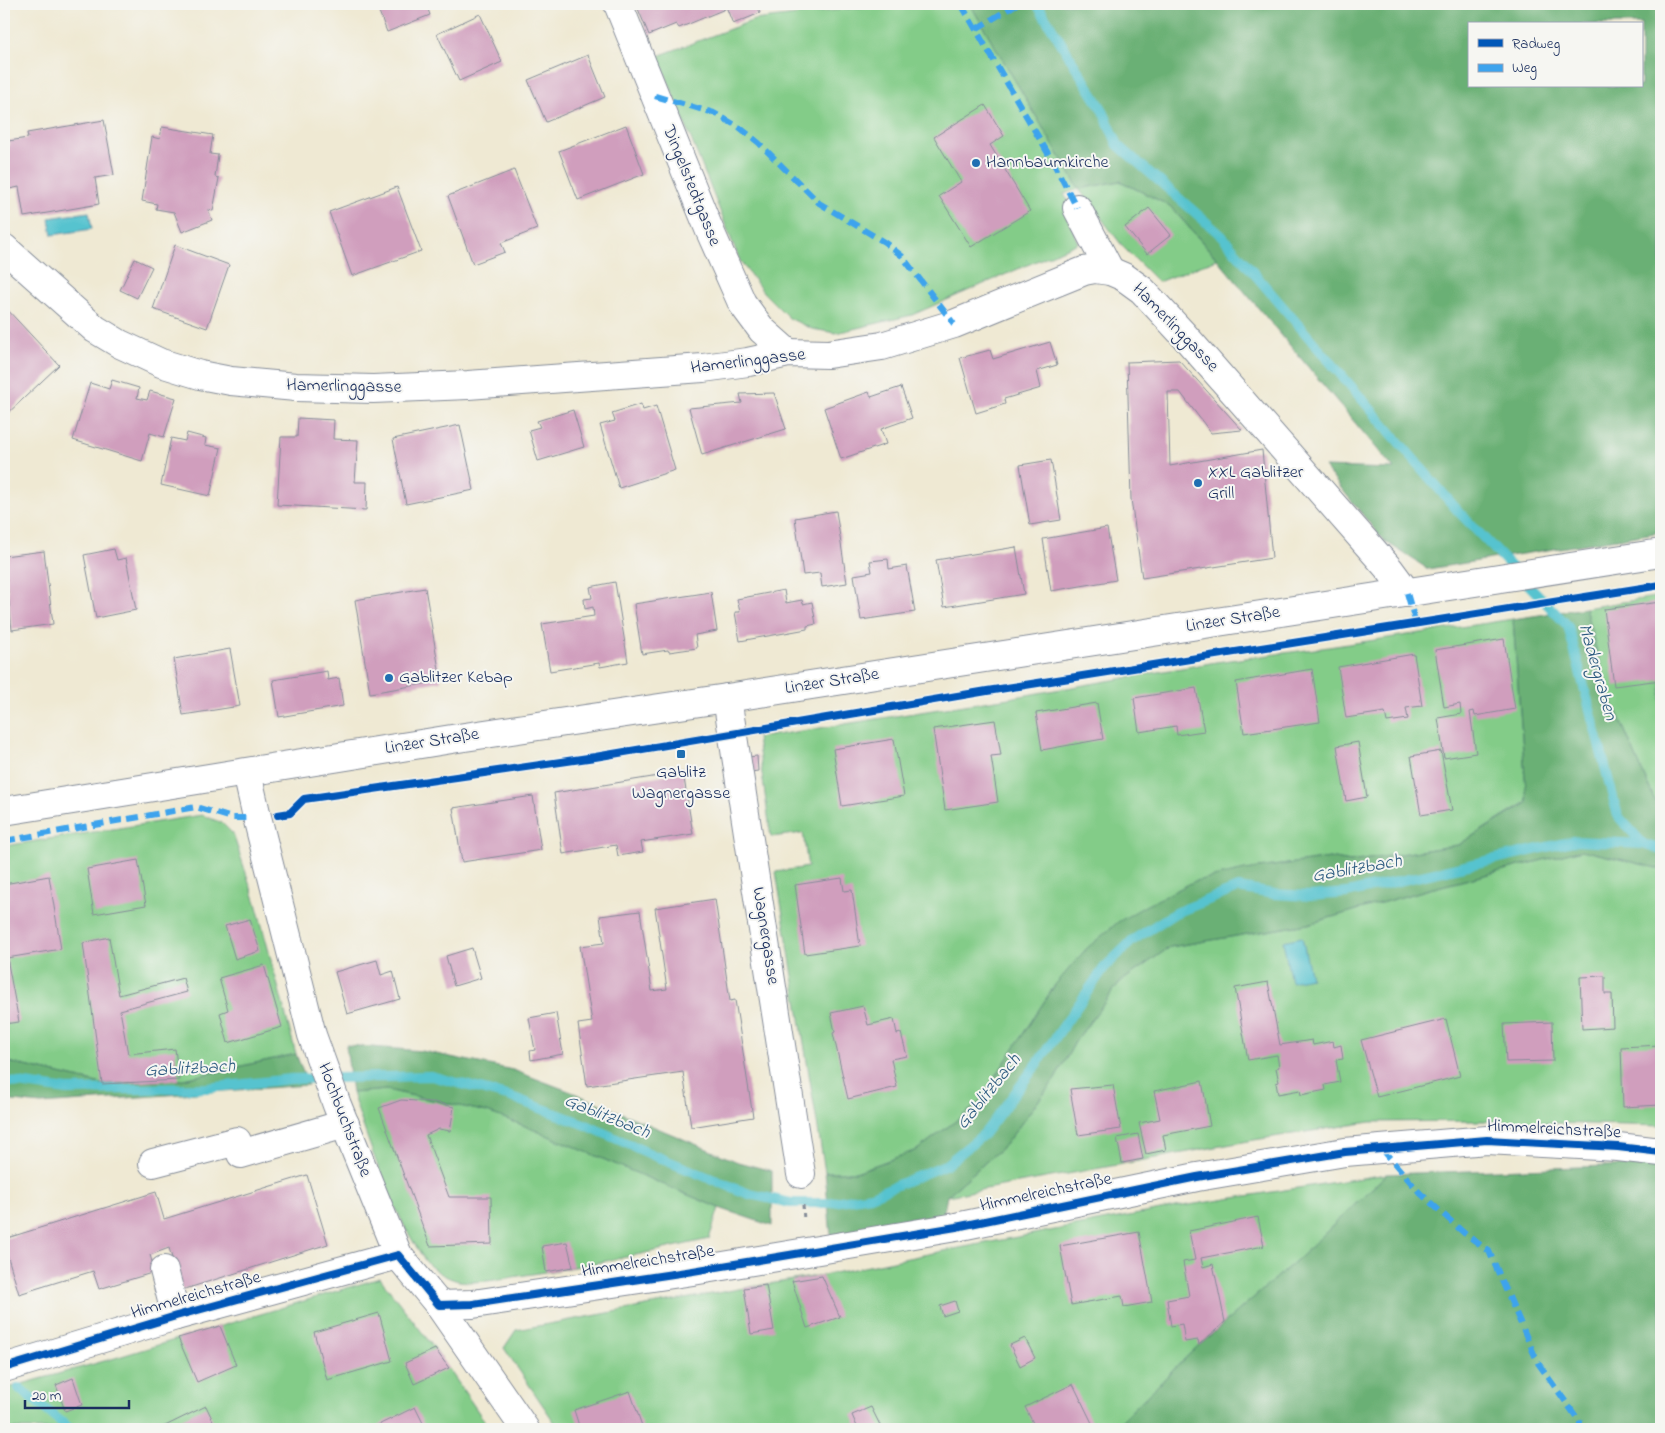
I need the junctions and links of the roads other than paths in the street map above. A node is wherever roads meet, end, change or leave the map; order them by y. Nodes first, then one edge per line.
1 (618, 4) edge
2 (1077, 208) dead end
3 (4, 248) edge
4 (1110, 271) junction
5 (788, 353) junction
6 (1661, 553) edge
7 (1407, 593) junction
8 (727, 698) junction
9 (247, 773) junction
10 (4, 812) edge
11 (341, 1115) junction
12 (1661, 1152) edge
13 (154, 1163) dead end
14 (801, 1174) dead end
15 (398, 1256) junction
16 (164, 1270) dead end
17 (439, 1305) junction
18 (176, 1316) junction
19 (4, 1368) edge
20 (525, 1429) edge

1 - 5 street, Dingelstedtgasse
2 - 4 street
3 - 5 street, Hamerlinggasse
4 - 5 street, Hamerlinggasse
4 - 7 street, Hamerlinggasse
6 - 7 street, Linzer Straße
7 - 8 street, Linzer Straße
8 - 9 street, Linzer Straße
8 - 14 street, Wagnergasse
9 - 10 street, Linzer Straße
9 - 11 street, Hochbuchstraße
11 - 13 street
11 - 15 street, Hochbuchstraße
12 - 17 street, Himmelreichstraße
15 - 17 street, Hochbuchstraße
15 - 18 street, Himmelreichstraße
16 - 18 street
17 - 20 street, Hochbuchstraße
18 - 19 street, Himmelreichstraße

